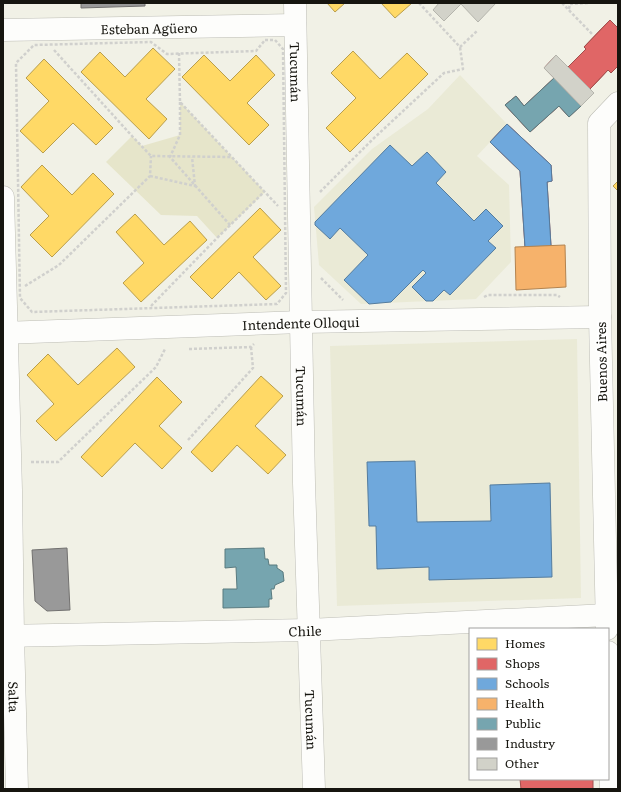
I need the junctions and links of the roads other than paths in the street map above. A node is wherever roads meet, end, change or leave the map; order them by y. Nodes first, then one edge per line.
1 (295, 3) edge
2 (295, 25) junction
3 (3, 30) edge
4 (618, 103) edge
5 (3, 197) edge
6 (600, 317) junction
7 (301, 322) junction
8 (5, 333) edge
9 (607, 622) edge
10 (309, 630) junction
11 (8, 636) edge
12 (609, 698) edge
13 (17, 789) edge
14 (314, 789) edge
15 (611, 789) edge

1 - 2 street, Tucumán
2 - 3 street, Esteban Agüero
2 - 7 street, Tucumán
4 - 6 street, Buenos Aires
5 - 8 street, Salta
6 - 7 street, Intendente Olloqui
6 - 9 street, Buenos Aires
7 - 8 street, Intendente Olloqui
7 - 10 street, Tucumán
8 - 11 street, Salta
9 - 10 street, Chile
10 - 11 street, Chile
10 - 14 street, Tucumán
11 - 13 street, Salta
12 - 15 street

